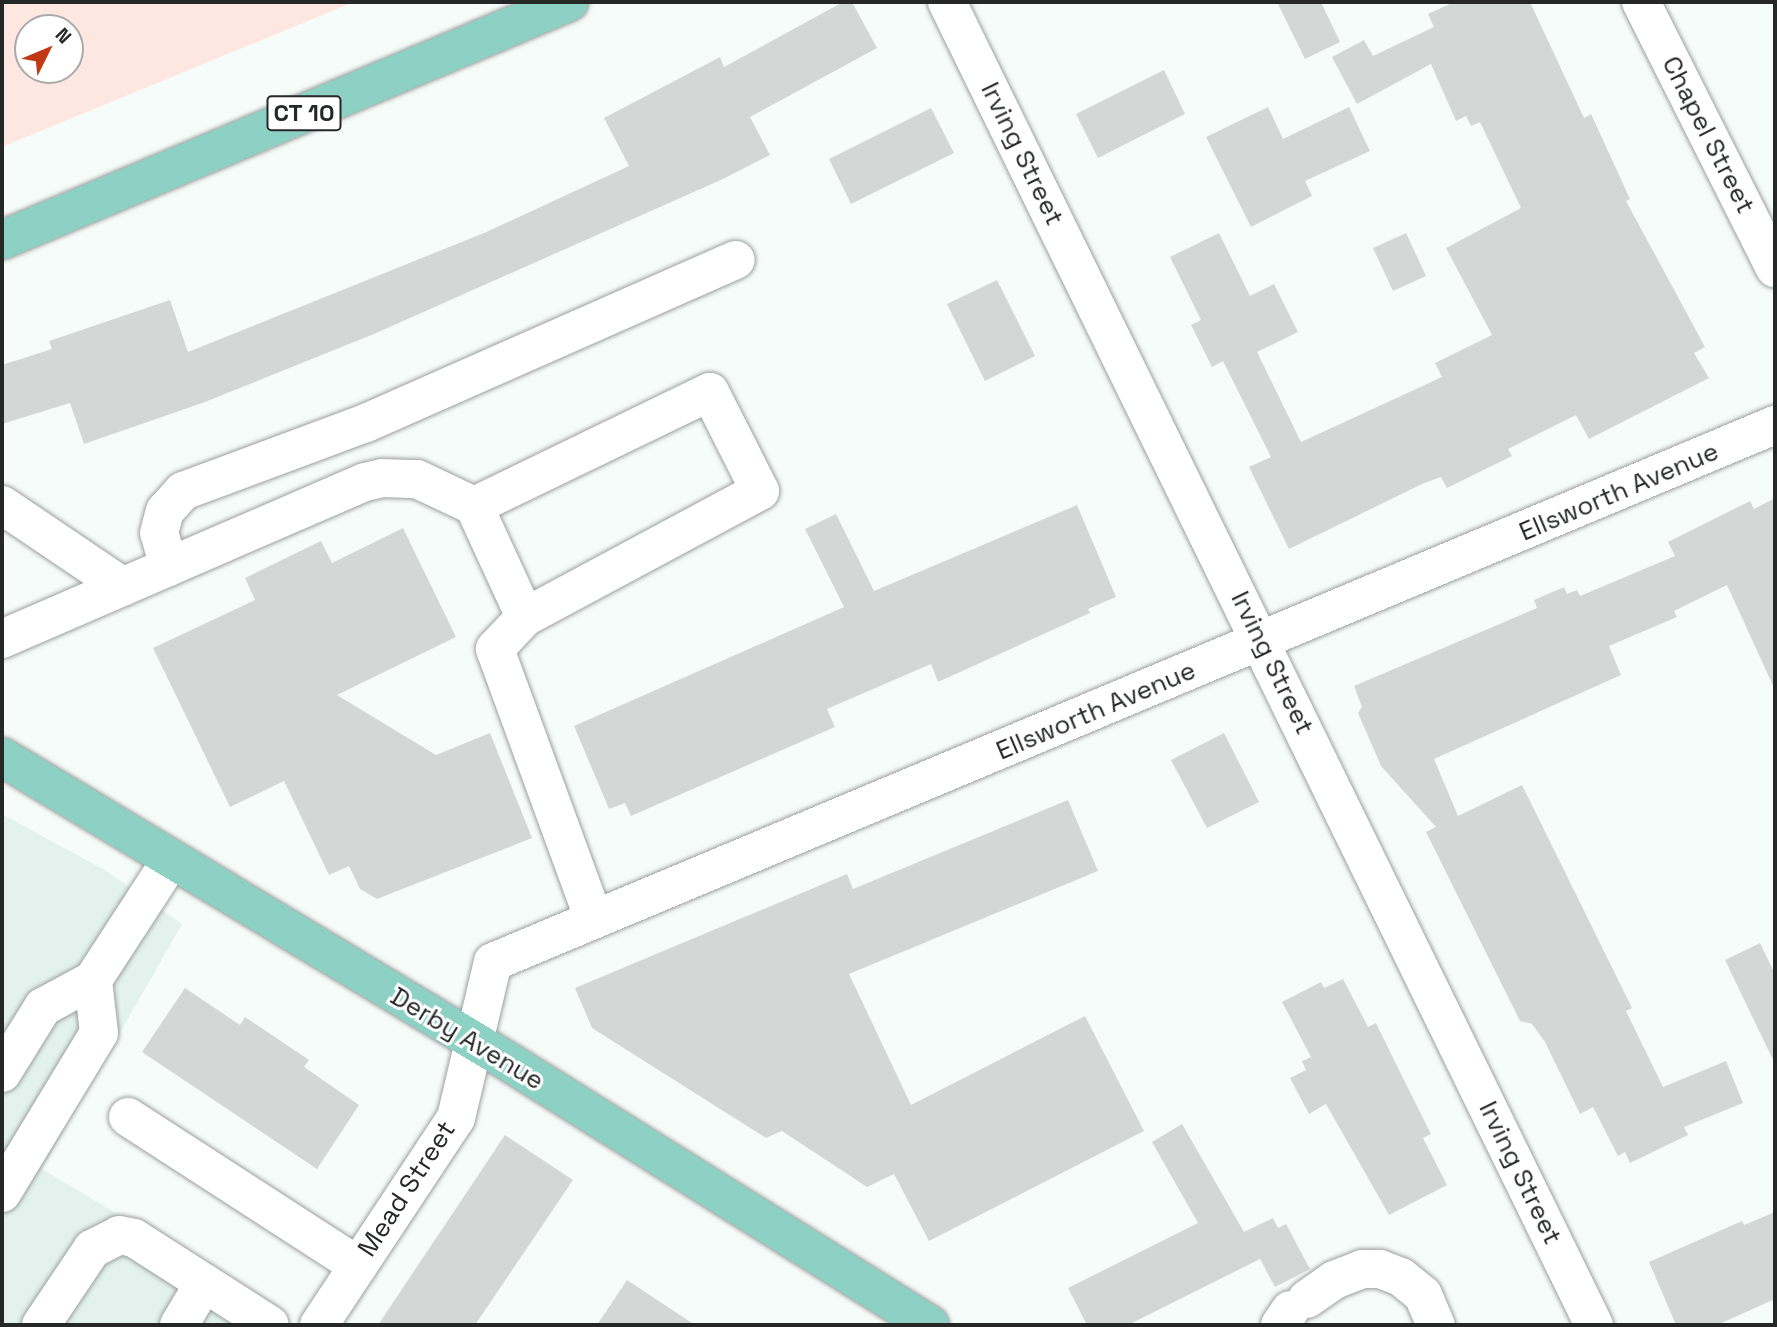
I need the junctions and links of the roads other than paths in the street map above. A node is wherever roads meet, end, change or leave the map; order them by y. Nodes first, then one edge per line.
1 (569, 2) edge
2 (947, 2) edge
3 (1641, 2) edge
4 (2, 240) edge
5 (736, 261) dead end
6 (1775, 268) edge
7 (366, 423) junction
8 (1775, 425) edge
9 (382, 478) junction
10 (2, 505) edge
11 (474, 506) junction
12 (169, 567) junction
13 (123, 587) junction
14 (525, 617) junction
15 (2, 639) edge
16 (1262, 642) junction
17 (2, 757) edge
18 (171, 860) junction
19 (594, 919) junction
20 (93, 980) junction
21 (475, 1044) junction
22 (2, 1073) edge
23 (128, 1117) dead end
24 (2, 1193) edge
25 (358, 1266) junction
26 (204, 1283) junction
27 (1292, 1311) edge
28 (41, 1325) edge
29 (179, 1325) edge
30 (270, 1325) edge
31 (319, 1325) edge
32 (930, 1325) edge
33 (1436, 1325) edge
34 (1594, 1325) edge

1 - 4 main road, CT 10
2 - 16 street, Irving Street
3 - 6 street, Chapel Street
5 - 7 street
7 - 9 street
7 - 12 street
8 - 16 street, Ellsworth Avenue
9 - 11 street
9 - 12 street
10 - 13 street
11 - 14 street
11 - 14 street
12 - 13 street
13 - 15 street
14 - 19 street
16 - 19 street, Ellsworth Avenue
16 - 34 street, Irving Street
17 - 18 main road, Derby Avenue
18 - 20 street
18 - 21 main road, Derby Avenue
19 - 21 street, Ellsworth Avenue
20 - 22 street
20 - 24 street
21 - 25 street, Mead Street
21 - 32 main road, Derby Avenue
23 - 25 street
25 - 31 street, Mead Street
26 - 28 street
26 - 29 street
26 - 30 street
27 - 33 street

